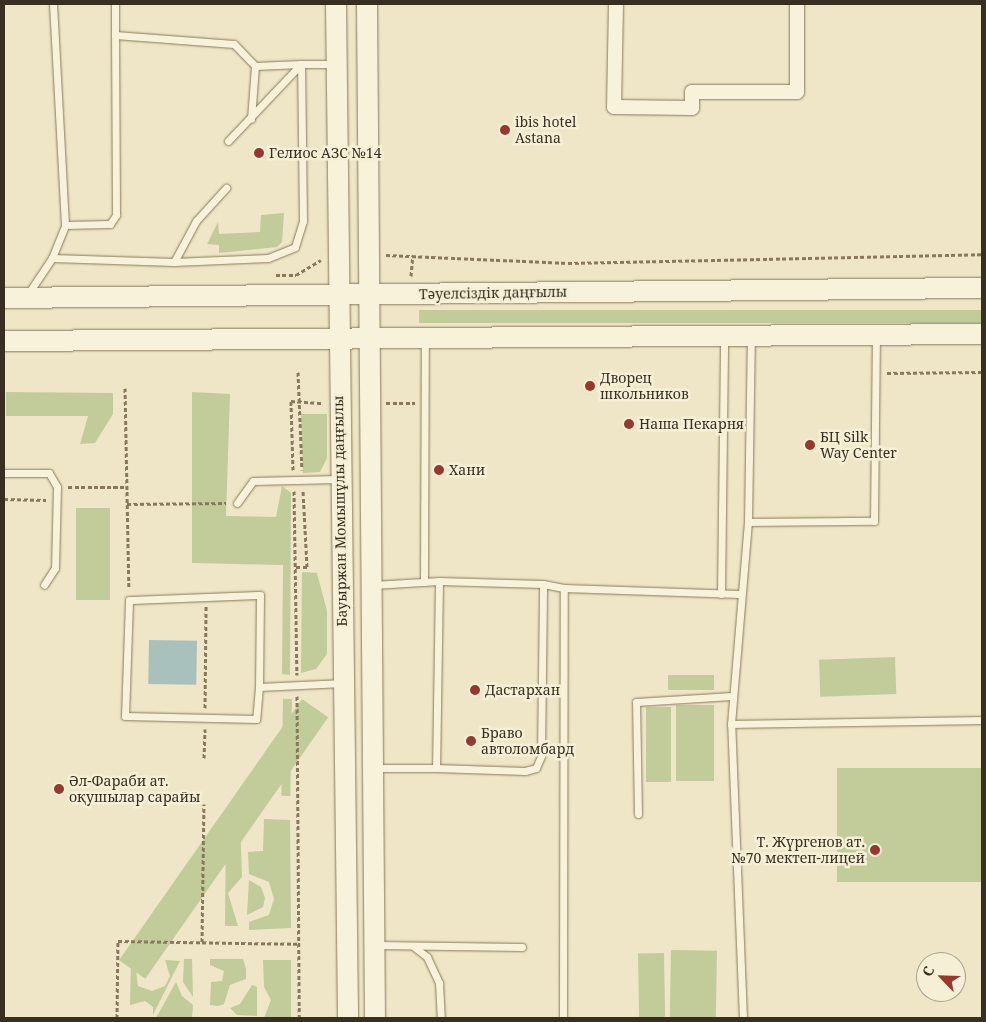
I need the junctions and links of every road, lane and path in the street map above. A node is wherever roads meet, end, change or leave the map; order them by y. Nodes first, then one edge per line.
1 (53, 4) edge
2 (116, 4) edge
3 (336, 4) edge
4 (367, 4) edge
5 (616, 4) edge
6 (797, 4) edge
7 (115, 35) junction
8 (301, 64) junction
9 (336, 64) junction
10 (255, 66) junction
11 (251, 119) junction
12 (228, 140) dead end
13 (226, 188) dead end
14 (65, 225) junction
15 (982, 254) edge
16 (413, 255) junction
17 (381, 256) dead end
18 (52, 258) junction
19 (174, 262) junction
20 (410, 284) dead end
21 (982, 288) edge
22 (338, 295) junction
23 (368, 295) junction
24 (4, 298) edge
25 (26, 298) junction
26 (982, 334) edge
27 (876, 335) junction
28 (751, 336) junction
29 (724, 337) junction
30 (425, 338) junction
31 (338, 339) junction
32 (367, 339) junction
33 (4, 341) edge
34 (982, 372) edge
35 (876, 373) junction
36 (125, 388) dead end
37 (415, 394) dead end
38 (323, 403) dead end
39 (383, 403) dead end
40 (4, 473) edge
41 (338, 479) junction
42 (293, 481) junction
43 (57, 487) junction
44 (127, 487) junction
45 (4, 499) edge
46 (56, 500) junction
47 (237, 503) joint
48 (127, 504) junction
49 (748, 522) junction
50 (439, 581) junction
51 (424, 582) junction
52 (543, 584) junction
53 (44, 585) dead end
54 (370, 586) junction
55 (564, 588) junction
56 (721, 594) junction
57 (739, 594) junction
58 (207, 597) junction
59 (129, 600) junction
60 (343, 683) junction
61 (297, 686) junction
62 (259, 687) junction
63 (732, 696) junction
64 (205, 718) junction
65 (982, 720) edge
66 (731, 724) junction
67 (204, 758) dead end
68 (372, 768) junction
69 (436, 768) junction
70 (204, 804) dead end
71 (638, 814) dead end
72 (202, 942) junction
73 (299, 944) junction
74 (374, 945) junction
75 (413, 946) junction
76 (522, 947) dead end
77 (117, 1018) edge
78 (299, 1018) edge
79 (348, 1018) edge
80 (375, 1018) edge
81 (441, 1018) edge
82 (563, 1018) edge
83 (743, 1018) edge

1 - 14 lane
2 - 7 lane
3 - 9 main road, Бауыржан Момышұлы даңғылы
4 - 23 main road, Бауыржан Момышұлы даңғылы
5 - 6 street
7 - 10 lane
7 - 14 lane
8 - 9 lane
8 - 10 lane
8 - 11 lane
8 - 19 lane
9 - 22 main road, Бауыржан Момышұлы даңғылы
10 - 11 lane
11 - 12 lane
13 - 19 lane
14 - 18 lane
15 - 16 path
16 - 17 path
16 - 20 path
18 - 19 lane
18 - 25 lane
21 - 23 main road, Тәуелсіздік даңғылы
22 - 23 main road, Тәуелсіздік даңғылы
22 - 25 main road, Тәуелсіздік даңғылы
22 - 31 main road, Бауыржан Момышұлы даңғылы
23 - 32 main road, Бауыржан Момышұлы даңғылы
24 - 25 main road, Тәуелсіздік даңғылы
26 - 27 main road
27 - 28 main road
27 - 35 lane
28 - 29 main road
28 - 49 lane
29 - 30 main road
29 - 56 lane
30 - 32 main road
30 - 51 lane
31 - 32 main road
31 - 33 main road
31 - 41 main road, Бауыржан Момышұлы даңғылы
32 - 54 main road, Бауыржан Момышұлы даңғылы
34 - 35 path
35 - 49 lane
36 - 44 path
37 - 39 path
38 - 42 path
40 - 43 lane
41 - 42 lane
41 - 60 main road, Бауыржан Момышұлы даңғылы
42 - 47 lane
42 - 61 path
43 - 44 path
43 - 46 lane
44 - 48 path
45 - 46 path
46 - 53 lane
47 - 48 path
48 - 59 path
49 - 57 lane
50 - 51 lane
50 - 52 lane
50 - 69 lane
51 - 54 lane
52 - 55 lane
52 - 69 lane
54 - 68 main road, Бауыржан Момышұлы даңғылы
55 - 56 lane
55 - 82 lane
56 - 57 lane
57 - 63 lane
58 - 59 lane
58 - 62 lane
58 - 64 path
59 - 64 lane
60 - 61 lane
60 - 79 main road, Бауыржан Момышұлы даңғылы
61 - 62 lane
61 - 73 path
62 - 64 lane
63 - 66 lane
63 - 71 lane
64 - 67 path
65 - 66 lane
66 - 83 lane
68 - 69 lane
68 - 74 main road, Бауыржан Момышұлы даңғылы
70 - 72 path
72 - 73 path
72 - 77 path
73 - 78 path
74 - 75 lane
74 - 80 main road, Бауыржан Момышұлы даңғылы
75 - 76 lane
75 - 81 lane

